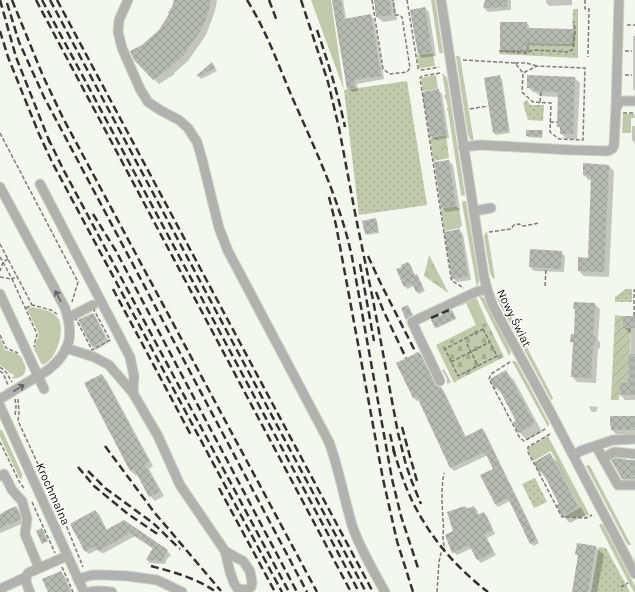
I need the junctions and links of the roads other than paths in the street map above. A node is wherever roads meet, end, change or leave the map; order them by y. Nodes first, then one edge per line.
1 (128, 0) edge
2 (441, 0) edge
3 (619, 0) edge
4 (635, 101) edge
5 (619, 112) junction
6 (464, 147) junction
7 (40, 184) dead end
8 (0, 187) edge
9 (491, 208) dead end
10 (474, 211) junction
11 (487, 289) junction
12 (0, 294) edge
13 (93, 305) dead end
14 (70, 318) junction
15 (66, 348) junction
16 (38, 376) junction
17 (440, 381) dead end
18 (44, 389) dead end
19 (133, 393) junction
20 (0, 399) edge
21 (0, 406) edge
22 (635, 439) edge
23 (596, 446) junction
24 (635, 454) edge
25 (573, 455) junction
26 (603, 458) junction
27 (0, 476) edge
28 (635, 484) edge
29 (225, 551) dead end
30 (67, 556) junction
31 (39, 568) junction
32 (635, 574) edge
33 (26, 577) junction
34 (78, 578) junction
35 (0, 589) edge
36 (30, 592) edge
37 (84, 592) edge
38 (89, 592) edge
39 (112, 592) edge
40 (182, 592) edge
41 (385, 592) edge

1 - 41 street
2 - 6 street, Nowy Świat
3 - 5 street
4 - 5 street
5 - 6 street
6 - 10 street, Nowy Świat
7 - 19 street
14 -> 8 street
9 - 10 street
10 - 11 street, Nowy Świat
11 - 17 street
11 - 25 street, Nowy Świat
12 - 16 street
13 - 14 street
14 - 15 street
15 - 16 street
15 - 19 street
16 - 18 street
20 -> 16 street
19 - 29 street
21 - 30 street, Krochmalna
22 - 23 street
23 - 25 street
23 - 26 street
24 - 26 street
25 - 32 street, Nowy Świat
26 - 28 street
27 - 31 street
30 - 31 street
30 - 34 street, Krochmalna
31 - 33 street
33 - 35 street
33 - 36 street
34 - 37 street, Krochmalna
34 - 40 street
38 - 39 street

